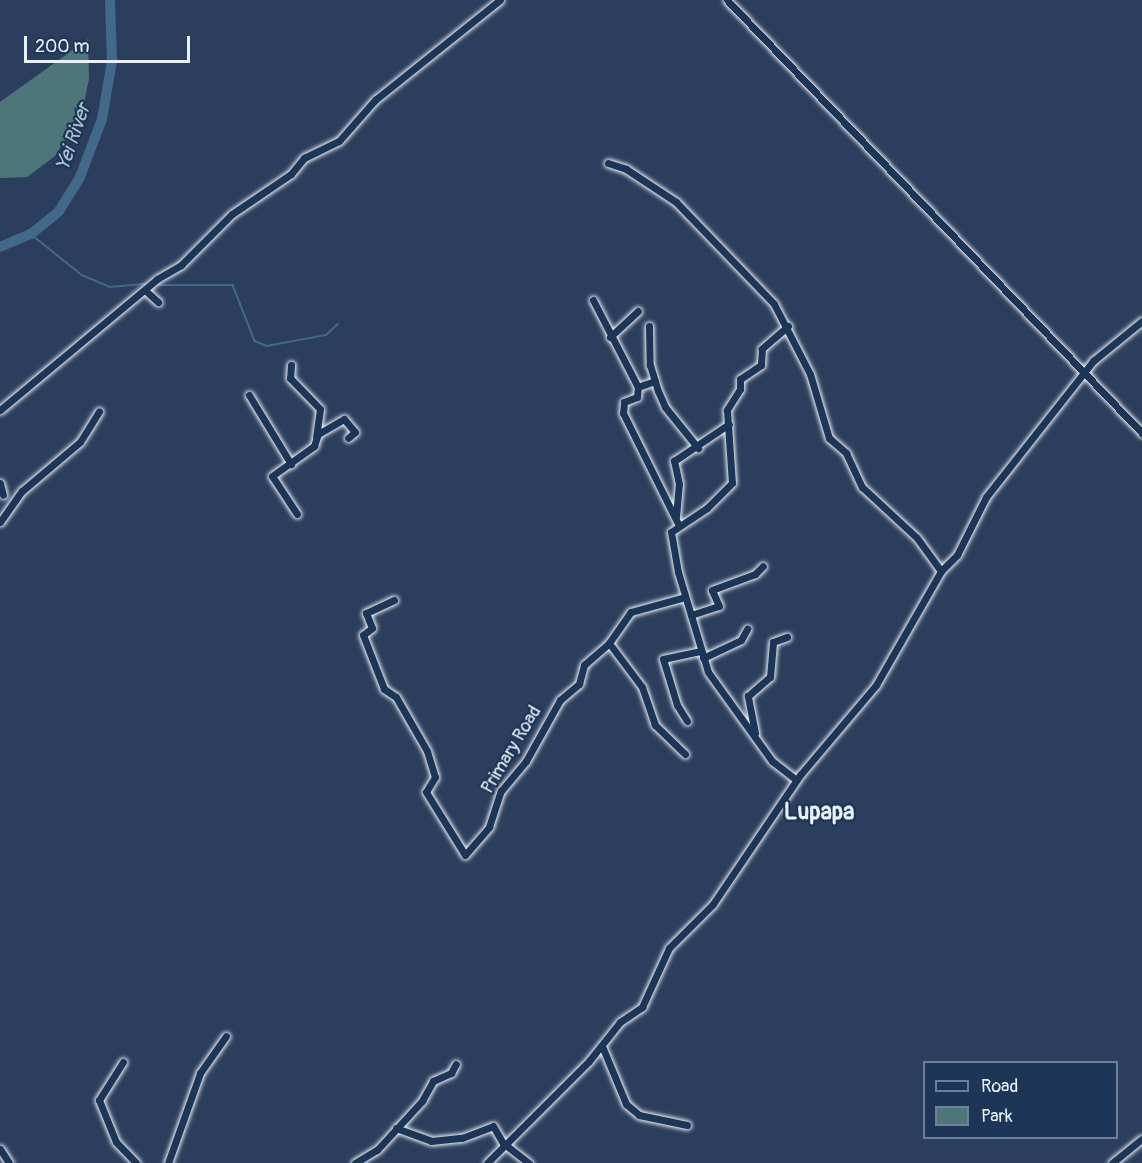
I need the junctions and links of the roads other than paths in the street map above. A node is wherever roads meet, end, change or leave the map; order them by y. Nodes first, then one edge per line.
1 (500, 0) edge
2 (728, 0) edge
3 (608, 163) dead end
4 (147, 292) junction
5 (593, 300) dead end
6 (158, 302) dead end
7 (638, 311) dead end
8 (1142, 321) edge
9 (648, 326) dead end
10 (788, 326) junction
11 (610, 337) junction
12 (291, 365) dead end
13 (1087, 374) junction
14 (655, 381) junction
15 (638, 387) junction
16 (249, 395) dead end
17 (0, 410) edge
18 (99, 411) dead end
19 (729, 424) junction
20 (1142, 433) edge
21 (316, 437) junction
22 (348, 438) dead end
23 (698, 448) junction
24 (291, 464) junction
25 (0, 483) edge
26 (3, 495) dead end
27 (297, 514) dead end
28 (677, 521) junction
29 (0, 522) edge
30 (763, 566) dead end
31 (941, 571) junction
32 (685, 597) junction
33 (394, 600) dead end
34 (691, 615) junction
35 (747, 629) dead end
36 (787, 637) dead end
37 (609, 643) junction
38 (702, 654) junction
39 (687, 722) dead end
40 (756, 739) junction
41 (685, 754) dead end
42 (796, 780) junction
43 (226, 1036) dead end
44 (602, 1046) junction
45 (123, 1062) dead end
46 (456, 1065) dead end
47 (687, 1125) dead end
48 (396, 1128) junction
49 (1142, 1139) edge
50 (503, 1143) junction
51 (0, 1149) edge
52 (9, 1163) edge
53 (136, 1163) edge
54 (168, 1163) edge
55 (356, 1163) edge
56 (487, 1163) edge
57 (529, 1163) edge
58 (1112, 1163) edge

1 - 4 street
2 - 13 street
3 - 10 street
4 - 6 street
4 - 17 street
5 - 11 street
7 - 11 street
8 - 13 street
9 - 14 street
10 - 19 street
10 - 31 street
11 - 15 street
12 - 21 street
13 - 20 street
13 - 31 street
14 - 15 street
14 - 23 street
15 - 28 street
16 - 24 street
18 - 29 street
19 - 23 street
19 - 28 street
21 - 22 street
21 - 24 street
23 - 28 street
24 - 27 street
25 - 26 street
28 - 32 street
30 - 34 street
31 - 42 street
32 - 34 street
32 - 37 street
33 - 37 street, Primary Road
34 - 38 street
35 - 38 street
36 - 40 street
37 - 41 street
38 - 39 street
38 - 40 street
40 - 42 street
42 - 44 street
43 - 54 street
44 - 47 street
44 - 50 street
45 - 53 street
46 - 48 street
48 - 50 street
48 - 55 street
49 - 58 street
50 - 56 street
50 - 57 street
51 - 52 street

